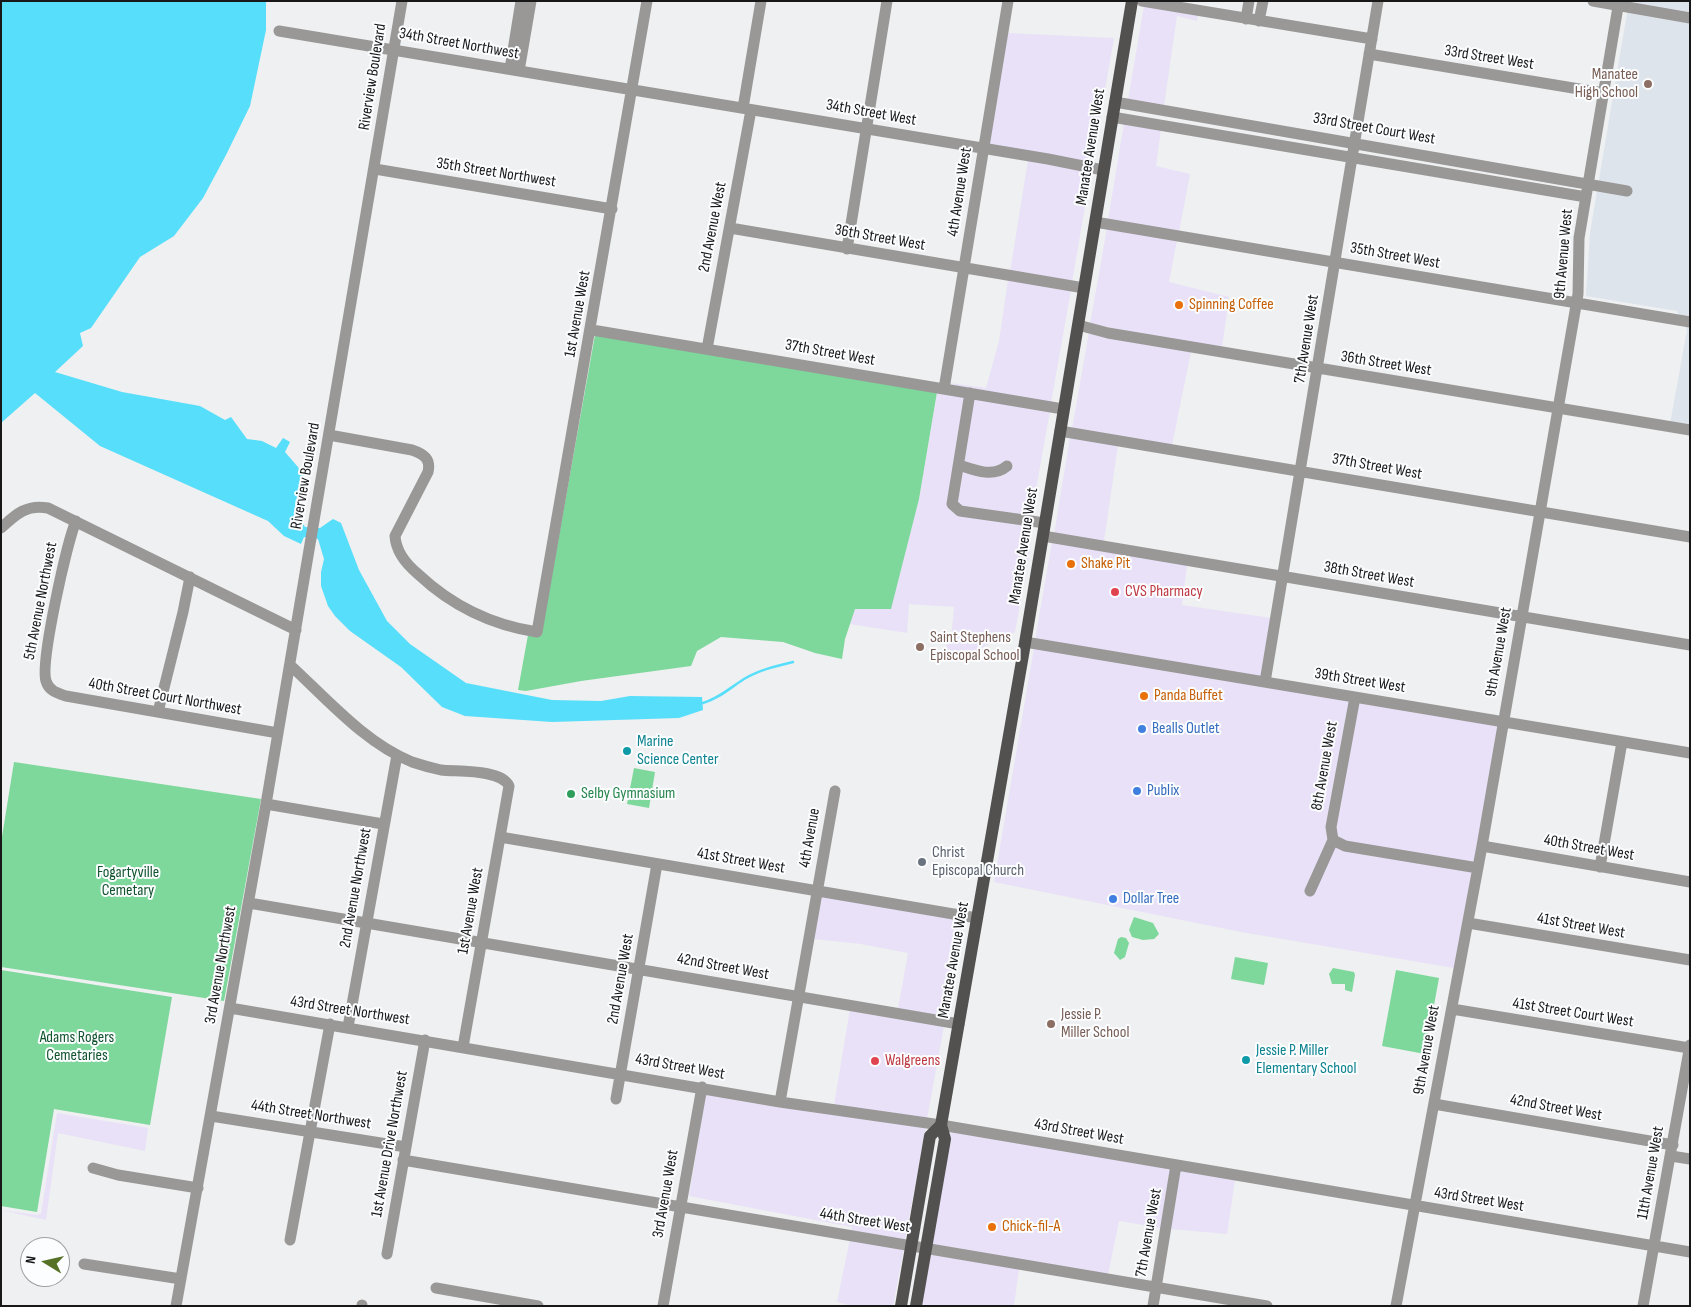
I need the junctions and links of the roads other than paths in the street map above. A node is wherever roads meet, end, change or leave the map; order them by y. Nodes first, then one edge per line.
1 (402, 1) edge
2 (521, 1) edge
3 (531, 1) edge
4 (647, 1) edge
5 (761, 1) edge
6 (888, 1) edge
7 (1008, 1) edge
8 (1132, 1) edge
9 (1142, 1) edge
10 (1249, 1) edge
11 (1263, 1) edge
12 (1378, 1) edge
13 (1593, 1) edge
14 (1619, 3) edge
15 (1690, 18) edge
16 (1246, 19) junction
17 (1259, 21) junction
18 (279, 31) dead end
19 (1372, 39) junction
20 (395, 50) junction
21 (1369, 54) junction
22 (515, 70) junction
23 (633, 90) junction
24 (1603, 93) junction
25 (1115, 102) junction
26 (747, 109) junction
27 (1112, 117) junction
28 (868, 129) junction
29 (1355, 142) junction
30 (984, 149) junction
31 (1352, 157) junction
32 (375, 169) junction
33 (1103, 170) junction
34 (1588, 182) junction
35 (1627, 191) dead end
36 (1586, 197) junction
37 (612, 209) junction
38 (1095, 222) junction
39 (730, 228) junction
40 (847, 249) junction
41 (1336, 262) junction
42 (964, 269) junction
43 (1084, 288) junction
44 (1576, 303) junction
45 (1690, 322) edge
46 (1078, 325) junction
47 (592, 330) junction
48 (707, 349) junction
49 (1319, 369) junction
50 (944, 388) junction
51 (970, 393) junction
52 (1063, 409) junction
53 (1558, 409) junction
54 (1690, 430) edge
55 (1060, 431) junction
56 (329, 435) junction
57 (959, 464) junction
58 (1007, 466) dead end
59 (1301, 471) junction
60 (1541, 511) junction
61 (76, 521) junction
62 (1045, 523) junction
63 (1, 528) edge
64 (1043, 536) junction
65 (1690, 537) edge
66 (190, 577) junction
67 (1283, 577) junction
68 (1522, 617) junction
69 (296, 630) junction
70 (1025, 642) junction
71 (1690, 645) edge
72 (290, 665) junction
73 (1265, 682) junction
74 (49, 688) joint
75 (1355, 697) junction
76 (158, 712) junction
77 (1504, 721) junction
78 (278, 733) junction
79 (1622, 742) junction
80 (1690, 753) edge
81 (397, 755) junction
82 (835, 791) dead end
83 (266, 804) junction
84 (384, 824) junction
85 (500, 837) junction
86 (1333, 840) junction
87 (1482, 846) junction
88 (658, 864) junction
89 (1600, 867) junction
90 (1478, 868) junction
91 (1690, 882) edge
92 (817, 891) junction
93 (1310, 891) dead end
94 (249, 903) junction
95 (978, 918) junction
96 (366, 923) junction
97 (1468, 923) junction
98 (482, 943) junction
99 (1690, 960) edge
100 (640, 969) junction
101 (799, 996) junction
102 (230, 1008) junction
103 (1452, 1009) junction
104 (330, 1024) junction
105 (959, 1024) junction
106 (348, 1027) junction
107 (425, 1040) junction
108 (463, 1047) junction
109 (1690, 1047) edge
110 (620, 1074) junction
111 (702, 1087) junction
112 (616, 1099) dead end
113 (780, 1102) junction
114 (1434, 1104) junction
115 (211, 1116) junction
116 (941, 1125) junction
117 (310, 1132) junction
118 (406, 1147) junction
119 (1672, 1150) junction
120 (1690, 1159) edge
121 (404, 1160) junction
122 (1176, 1165) junction
123 (94, 1168) dead end
124 (198, 1188) junction
125 (1414, 1206) junction
126 (680, 1207) junction
127 (290, 1240) dead end
128 (911, 1245) junction
129 (1654, 1246) junction
130 (926, 1248) junction
131 (1690, 1252) edge
132 (386, 1254) dead end
133 (84, 1264) dead end
134 (181, 1279) junction
135 (1156, 1287) junction
136 (436, 1288) dead end
137 (176, 1306) edge
138 (538, 1306) edge
139 (663, 1306) edge
140 (900, 1306) edge
141 (916, 1306) edge
142 (1153, 1306) edge
143 (1267, 1306) edge
144 (1396, 1306) edge
145 (1643, 1306) edge

1 - 20 street, Riverview Boulevard
2 - 22 street
3 - 22 street
4 - 23 street, 1st Avenue West
5 - 26 street, 2nd Avenue West
6 - 28 street
7 - 30 street, 4th Avenue West
8 - 25 main road, Manatee Avenue West
9 - 16 street
10 - 16 street
11 - 17 street
12 - 19 street, 7th Avenue West
13 - 14 street
14 - 15 street
14 - 24 street, 9th Avenue West
16 - 17 street
17 - 19 street
18 - 20 street, 34th Street Northwest
19 - 21 street, 7th Avenue West
20 - 22 street, 34th Street Northwest
20 - 32 street, Riverview Boulevard
21 - 24 street, 33rd Street West
21 - 29 street, 7th Avenue West
22 - 23 street, 34th Street Northwest
23 - 26 street, 34th Street West
23 - 37 street, 1st Avenue West
24 - 34 street, 9th Avenue West
25 - 27 main road, Manatee Avenue West
25 - 29 street, 33rd Street Court West
26 - 28 street, 34th Street West
26 - 39 street, 2nd Avenue West
27 - 31 street, 33rd Street Court West
27 - 33 main road, Manatee Avenue West
28 - 30 street, 34th Street West
28 - 40 street
29 - 31 street, 7th Avenue West
29 - 34 street, 33rd Street Court West
30 - 33 street, 34th Street West
30 - 42 street, 4th Avenue West
31 - 36 street, 33rd Street Court West
31 - 41 street, 7th Avenue West
32 - 37 street, 35th Street Northwest
32 - 56 street, Riverview Boulevard
33 - 38 main road, Manatee Avenue West
34 - 35 street, 33rd Street Court West
34 - 36 street, 9th Avenue West
36 - 44 street, 9th Avenue West
37 - 47 street, 1st Avenue West
38 - 41 street, 35th Street West
38 - 43 main road, Manatee Avenue West
39 - 40 street, 36th Street West
39 - 48 street, 2nd Avenue West
40 - 42 street, 36th Street West
41 - 44 street, 35th Street West
41 - 49 street, 7th Avenue West
42 - 43 street, 36th Street West
42 - 50 street, 4th Avenue West
43 - 46 main road, Manatee Avenue West
44 - 45 street, 35th Street West
44 - 53 street, 9th Avenue West
46 - 49 street, 36th Street West
46 - 52 main road, Manatee Avenue West
47 - 48 street, 37th Street West
47 - 56 street, 1st Avenue West
48 - 50 street, 37th Street West
49 - 53 street, 36th Street West
49 - 59 street, 7th Avenue West
50 - 51 street, 37th Street West
51 - 52 street, 37th Street West
51 - 57 street
52 - 55 main road, Manatee Avenue West
53 - 54 street, 36th Street West
53 - 60 street, 9th Avenue West
55 - 59 street, 37th Street West
55 - 62 main road, Manatee Avenue West
56 - 69 street, Riverview Boulevard
57 - 58 street
57 - 62 street
59 - 60 street, 37th Street West
59 - 67 street, 7th Avenue West
60 - 65 street, 37th Street West
60 - 68 street, 9th Avenue West
61 - 63 street
61 - 66 street
61 - 74 street, 5th Avenue Northwest
62 - 64 main road, Manatee Avenue West
64 - 67 street, 38th Street West
64 - 70 main road, Manatee Avenue West
66 - 69 street
66 - 76 street
67 - 68 street, 38th Street West
67 - 73 street, 7th Avenue West
68 - 71 street, 38th Street West
68 - 77 street, 9th Avenue West
69 - 72 street, 3rd Avenue Northwest
70 - 73 street, 39th Street West
70 - 95 main road, Manatee Avenue West
72 - 78 street, 3rd Avenue Northwest
72 - 81 street
73 - 75 street, 39th Street West
74 - 76 street, 40th Street Court Northwest
75 - 77 street, 39th Street West
75 - 86 street, 8th Avenue West
76 - 78 street, 40th Street Court Northwest
77 - 79 street, 39th Street West
77 - 87 street, 9th Avenue West
78 - 83 street, 3rd Avenue Northwest
79 - 80 street, 39th Street West
79 - 89 street
81 - 84 street, 2nd Avenue Northwest
81 - 85 street, 1st Avenue West
82 - 92 street, 4th Avenue
83 - 84 street
83 - 94 street, 3rd Avenue Northwest
84 - 96 street, 2nd Avenue Northwest
85 - 88 street, 41st Street West
85 - 98 street, 1st Avenue West
86 - 90 street
86 - 93 street
87 - 89 street, 40th Street West
87 - 90 street, 9th Avenue West
88 - 92 street, 41st Street West
88 - 100 street, 2nd Avenue West
89 - 91 street, 40th Street West
90 - 97 street, 9th Avenue West
92 - 95 street, 41st Street West
92 - 101 street
94 - 96 street, 42nd Street West
94 - 102 street, 3rd Avenue Northwest
95 - 105 main road, Manatee Avenue West
96 - 98 street, 42nd Street West
96 - 106 street, 2nd Avenue Northwest
97 - 99 street, 41st Street West
97 - 103 street, 9th Avenue West
98 - 100 street, 42nd Street West
98 - 108 street, 1st Avenue West
100 - 101 street, 42nd Street West
100 - 110 street, 2nd Avenue West
101 - 105 street, 42nd Street West
101 - 113 street
102 - 104 street, 43rd Street Northwest
102 - 115 street, 3rd Avenue Northwest
103 - 109 street, 41st Street Court West
103 - 114 street, 9th Avenue West
104 - 106 street, 43rd Street Northwest
104 - 117 street
105 - 116 main road, Manatee Avenue West
106 - 107 street, 43rd Street Northwest
107 - 108 street, 43rd Street Northwest
107 - 118 street, 1st Avenue Drive Northwest
108 - 110 street, 43rd Street West
109 - 119 street, 11th Avenue West
110 - 111 street, 43rd Street West
110 - 112 street, 2nd Avenue West
111 - 113 street, 43rd Street West
111 - 126 street, 3rd Avenue West
113 - 116 street, 43rd Street West
114 - 119 street, 42nd Street West
114 - 125 street, 9th Avenue West
115 - 117 street, 44th Street Northwest
115 - 124 street, 3rd Avenue Northwest
116 - 122 street, 43rd Street West
116 - 128 main road, Manatee Avenue West
116 - 130 main road, Manatee Avenue West
117 - 118 street, 44th Street Northwest
117 - 127 street
118 - 121 street, 1st Avenue Drive Northwest
119 - 120 street, 42nd Street West
119 - 129 street, 11th Avenue West
121 - 126 street, 44th Street West
121 - 132 street, 1st Avenue Drive Northwest
122 - 125 street, 43rd Street West
122 - 135 street, 7th Avenue West
123 - 124 street
124 - 134 street, 3rd Avenue Northwest
125 - 129 street, 43rd Street West
125 - 144 street, 9th Avenue West
126 - 128 street, 44th Street West
126 - 139 street, 3rd Avenue West
128 - 130 street, 44th Street West
128 - 140 main road, Manatee Avenue West
129 - 131 street, 43rd Street West
129 - 145 street, 11th Avenue West
130 - 135 street, 44th Street West
130 - 141 main road, Manatee Avenue West
133 - 134 street
134 - 137 street, 3rd Avenue Northwest
135 - 142 street, 7th Avenue West
135 - 143 street, 44th Street West
136 - 138 street

